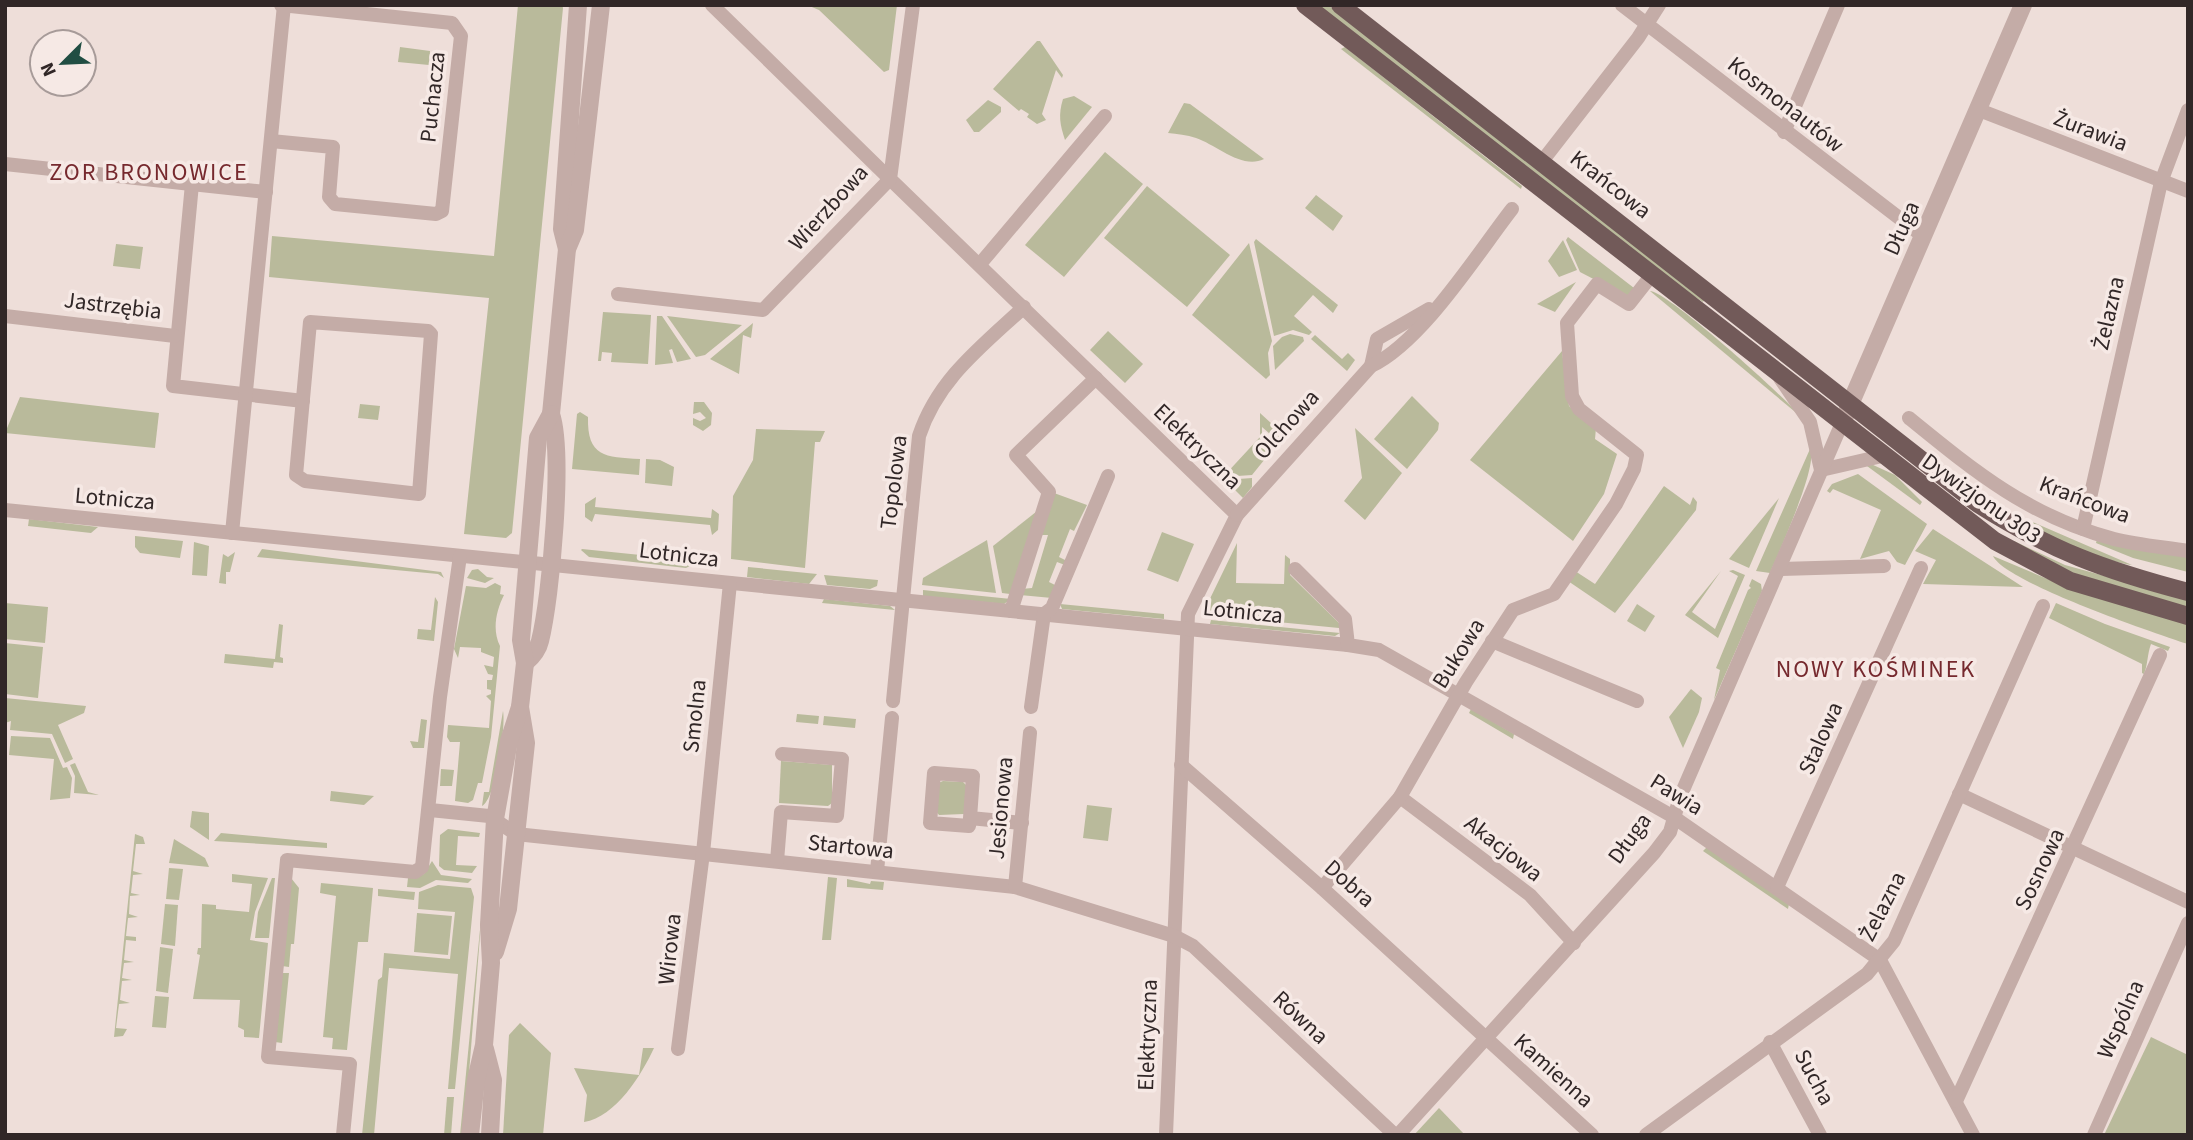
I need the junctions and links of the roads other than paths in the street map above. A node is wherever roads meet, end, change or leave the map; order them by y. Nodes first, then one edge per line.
1 (283, 5) edge
2 (571, 5) edge
3 (578, 5) edge
4 (601, 5) edge
5 (712, 5) edge
6 (913, 5) edge
7 (1305, 5) edge
8 (1340, 5) edge
9 (1622, 5) edge
10 (1659, 5) edge
11 (1838, 5) edge
12 (2023, 5) edge
13 (1648, 25) junction
14 (573, 50) junction
15 (1979, 110) junction
16 (2188, 110) edge
17 (1105, 116) dead end
18 (1784, 132) junction
19 (271, 141) junction
20 (1547, 155) dead end
21 (5, 164) edge
22 (890, 180) junction
23 (2161, 181) junction
24 (191, 186) junction
25 (2188, 191) edge
26 (266, 192) junction
27 (1512, 209) dead end
28 (1924, 237) junction
29 (567, 249) junction
30 (980, 264) junction
31 (1651, 276) junction
32 (618, 294) dead end
33 (1437, 305) junction
34 (1024, 307) junction
35 (5, 316) edge
36 (175, 336) junction
37 (1371, 366) junction
38 (1777, 374) junction
39 (1096, 378) junction
40 (245, 396) junction
41 (303, 401) junction
42 (1851, 402) junction
43 (551, 414) junction
44 (1909, 418) dead end
45 (1842, 423) junction
46 (1882, 456) junction
47 (1821, 470) junction
48 (1108, 476) dead end
49 (5, 510) edge
50 (1237, 515) junction
51 (2083, 529) junction
52 (232, 533) junction
53 (2188, 551) edge
54 (460, 556) junction
55 (527, 562) junction
56 (549, 563) junction
57 (1884, 566) dead end
58 (1921, 568) dead end
59 (1295, 569) dead end
60 (1781, 569) junction
61 (730, 583) junction
62 (2188, 592) edge
63 (902, 600) junction
64 (2043, 606) dead end
65 (1011, 611) junction
66 (1044, 614) junction
67 (2188, 616) edge
68 (1186, 628) junction
69 (1492, 641) junction
70 (1348, 645) junction
71 (2160, 655) dead end
72 (525, 663) junction
73 (1459, 694) junction
74 (893, 701) dead end
75 (1637, 701) dead end
76 (520, 707) junction
77 (1031, 707) dead end
78 (892, 718) dead end
79 (1030, 733) dead end
80 (782, 754) dead end
81 (1181, 765) junction
82 (1959, 794) junction
83 (1400, 797) junction
84 (430, 810) junction
85 (1672, 816) junction
86 (970, 818) junction
87 (495, 819) junction
88 (1022, 822) junction
89 (516, 834) junction
90 (2074, 847) junction
91 (703, 853) junction
92 (777, 861) junction
93 (877, 872) junction
94 (1016, 887) junction
95 (1777, 887) junction
96 (1322, 888) junction
97 (2188, 902) edge
98 (2188, 923) edge
99 (1174, 936) junction
100 (1574, 943) junction
101 (1880, 960) junction
102 (491, 963) junction
103 (1486, 1039) junction
104 (1770, 1042) junction
105 (484, 1045) junction
106 (678, 1049) dead end
107 (1956, 1101) junction
108 (1166, 1129) edge
109 (343, 1135) edge
110 (470, 1135) edge
111 (489, 1135) edge
112 (1179, 1135) edge
113 (1396, 1135) edge
114 (1592, 1135) edge
115 (1646, 1135) edge
116 (1820, 1135) edge
117 (1973, 1135) edge
118 (2094, 1135) edge

1 - 19 street, Puchacza
1 - 19 street, Puchacza
2 - 14 street
3 - 14 street
4 - 29 street
5 - 22 street, Wierzbowa
6 - 22 street
7 - 31 main road, Krańcowa
8 - 42 main road, Krańcowa
9 - 13 street, Kosmonautów
10 - 13 street
11 - 18 street
12 - 15 street, Długa
13 - 18 street, Kosmonautów
13 - 20 street
14 - 29 street
15 - 23 street, Żurawia
15 - 28 street, Długa
16 - 23 street, Żelazna
17 - 30 street
18 - 28 street, Kosmonautów
19 - 26 street, Puchacza
21 - 24 street
22 - 30 street, Elektryczna
22 - 32 street, Wierzbowa
23 - 25 street, Żurawia
23 - 51 street, Żelazna
24 - 26 street
24 - 36 street
26 - 40 street, Puchacza
27 - 33 street, Olchowa
28 - 42 street, Długa
29 - 43 street
30 - 34 street, Elektryczna
31 - 38 main road, Krańcowa
31 - 69 street, Bukowa
33 - 37 street, Olchowa
33 - 37 street, Olchowa
34 - 39 street, Elektryczna
34 - 63 street, Topolowa
35 - 36 street, Jastrzębia
36 - 40 street, Jastrzębia
37 - 50 street, Olchowa
38 - 45 main road, Krańcowa
38 - 47 street, Krańcowa
39 - 50 street, Elektryczna
39 - 65 street
40 - 41 street
40 - 52 street, Puchacza
41 - 41 street
42 - 45 street, Długa
42 - 62 main road, Dywizjonu 303
43 - 55 street
43 - 56 street
44 - 51 street, Krańcowa
45 - 46 main road, Dywizjonu 303
45 - 47 street, Długa
46 - 47 street
46 - 67 main road, Dywizjonu 303
47 - 60 street, Długa
48 - 66 street
49 - 52 street, Lotnicza
50 - 68 street, Elektryczna
51 - 53 street, Krańcowa
52 - 54 street, Lotnicza
54 - 55 street, Lotnicza
54 - 84 street
55 - 56 street, Lotnicza
55 - 72 street
56 - 61 street, Lotnicza
56 - 72 street
57 - 60 street
58 - 95 street, Stalowa
59 - 70 street
60 - 85 street, Długa
61 - 63 street, Lotnicza
61 - 91 street, Smolna
63 - 65 street, Lotnicza
63 - 74 street, Topolowa
64 - 82 street, Żelazna
65 - 66 street, Lotnicza
66 - 68 street, Lotnicza
66 - 77 street
68 - 70 street, Lotnicza
68 - 81 street, Elektryczna
69 - 73 street, Bukowa
69 - 75 street
70 - 73 street, Pawia
71 - 90 street, Sosnowa
72 - 76 street
73 - 83 street, Bukowa
73 - 85 street, Pawia
76 - 87 street
76 - 89 street
78 - 93 street
79 - 88 street, Jesionowa
80 - 92 street
81 - 96 street, Dobra
81 - 99 street, Elektryczna
82 - 90 street
82 - 101 street, Żelazna
83 - 96 street, Bukowa
83 - 100 street, Akacjowa
84 - 87 street
84 - 109 street
85 - 95 street, Pawia
85 - 100 street, Długa
86 - 86 street
86 - 88 street
87 - 89 street
87 - 102 street
88 - 94 street, Jesionowa
89 - 91 street, Startowa
89 - 102 street
90 - 97 street
90 - 107 street, Sosnowa
91 - 92 street, Startowa
91 - 106 street, Wirowa
92 - 93 street, Startowa
93 - 94 street, Startowa
94 - 99 street, Startowa
95 - 101 street, Pawia
96 - 103 street, Dobra
98 - 118 street, Wspólna
99 - 108 street, Elektryczna
99 - 113 street, Równa
100 - 103 street, Długa
101 - 104 street, Żelazna
101 - 107 street, Pawia
102 - 105 street
103 - 113 street, Długa
103 - 114 street, Kamienna
104 - 115 street, Żelazna
104 - 116 street, Sucha
105 - 110 street
105 - 111 street
107 - 117 street, Pawia
108 - 112 street

